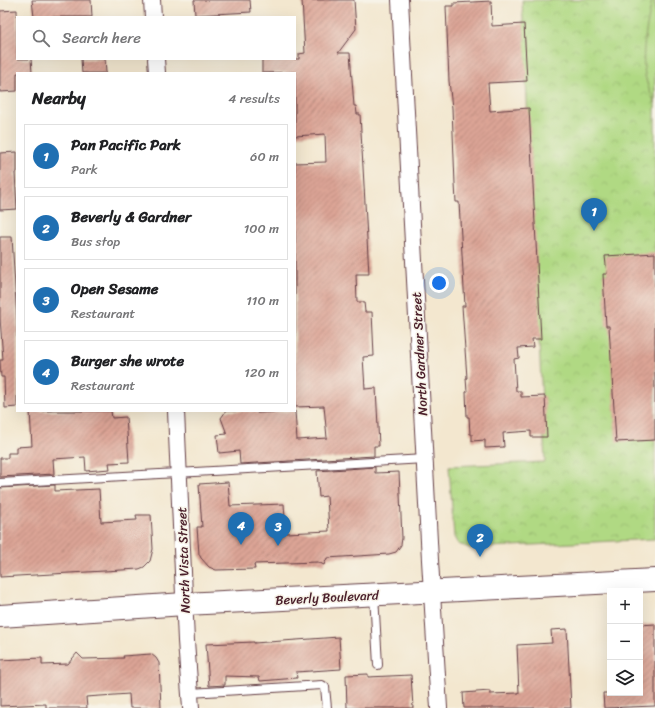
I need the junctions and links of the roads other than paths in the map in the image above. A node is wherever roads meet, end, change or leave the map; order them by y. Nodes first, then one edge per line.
1 (152, 0) edge
2 (400, 0) edge
3 (154, 16) edge
4 (156, 60) edge
5 (157, 72) edge
6 (176, 412) edge
7 (425, 459) junction
8 (179, 473) junction
9 (0, 483) edge
10 (655, 580) edge
11 (432, 592) junction
12 (374, 595) junction
13 (185, 604) junction
14 (0, 616) edge
15 (378, 665) dead end
16 (191, 700) edge
17 (327, 708) edge
18 (439, 708) edge

1 - 3 street
2 - 7 street, North Gardner Street
4 - 5 street
6 - 8 street, North Vista Street
7 - 8 lane
7 - 11 street, North Gardner Street
8 - 9 lane
8 - 13 street, North Vista Street
10 - 11 main road, Beverly Boulevard
11 - 12 main road, Beverly Boulevard
11 - 18 street, North Gardner Street
12 - 13 main road, Beverly Boulevard
12 - 15 lane
13 - 14 main road, Beverly Boulevard
13 - 16 street, North Vista Street
16 - 17 lane

